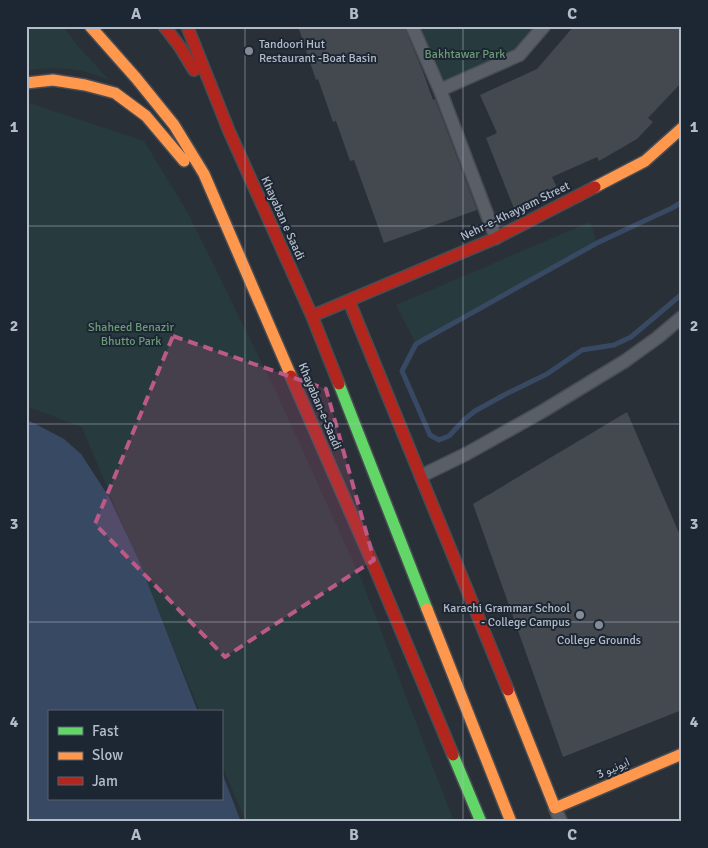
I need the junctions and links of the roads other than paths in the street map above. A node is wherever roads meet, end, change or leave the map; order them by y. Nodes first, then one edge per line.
1 (90, 26) edge
2 (164, 26) edge
3 (187, 26) edge
4 (412, 26) edge
5 (544, 26) edge
6 (26, 83) edge
7 (440, 90) junction
8 (682, 128) edge
9 (230, 131) junction
10 (221, 211) junction
11 (496, 238) junction
12 (349, 300) junction
13 (312, 316) junction
14 (682, 317) edge
15 (421, 476) junction
16 (682, 754) edge
17 (556, 808) junction
18 (481, 822) edge
19 (511, 822) edge
20 (561, 822) edge

1 - 10 main road, Khayaban-e-Saadi
2 - 9 main road
3 - 9 main road
4 - 7 street
5 - 7 street
6 - 10 main road
7 - 11 street
8 - 11 main road, Nehr-e-Khayyam Street
9 - 13 main road, Khayaban e Saadi
10 - 18 main road, Khayaban-e-Saadi
11 - 12 main road, Nehr-e-Khayyam Street
12 - 13 main road, Nehr-e-Khayyam Street
12 - 15 main road
13 - 19 main road, Khayaban-e-Saadi
14 - 15 street
15 - 17 main road
16 - 17 main road, ایونیو 3
17 - 20 street

